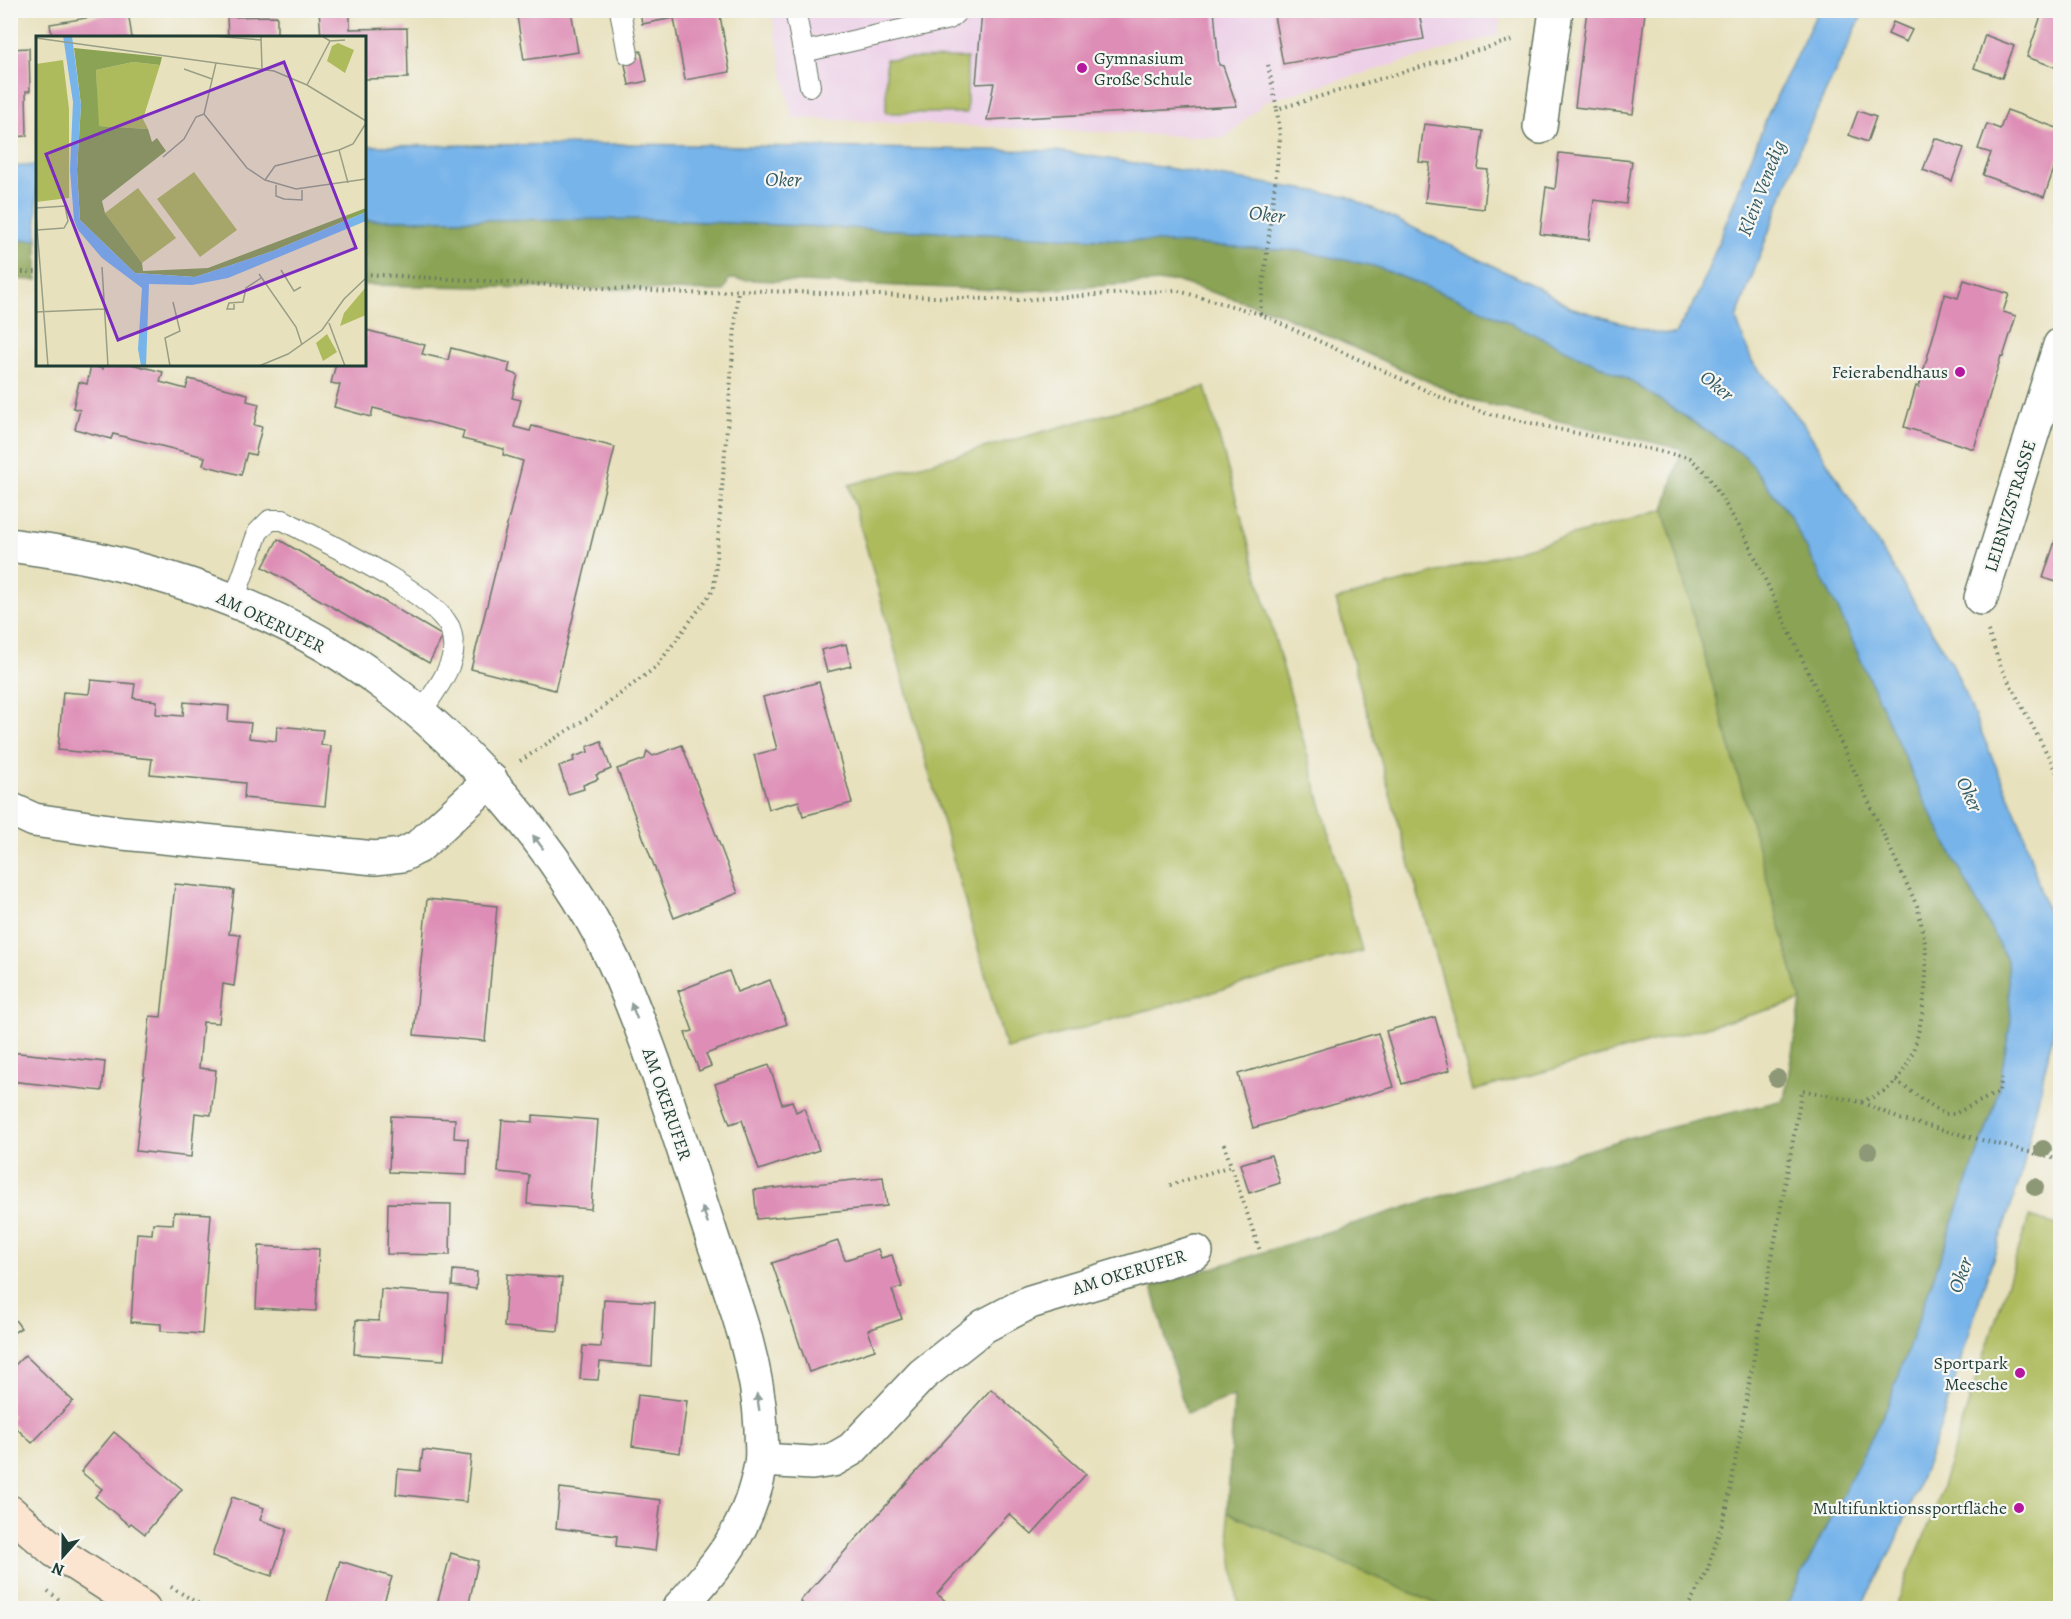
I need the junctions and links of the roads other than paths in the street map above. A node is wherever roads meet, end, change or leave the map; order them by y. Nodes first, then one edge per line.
1 (620, 10) edge
2 (795, 10) edge
3 (959, 10) edge
4 (1555, 19) edge
5 (803, 52) junction
6 (628, 54) dead end
7 (810, 86) dead end
8 (1540, 127) dead end
9 (2061, 345) edge
10 (10, 545) edge
11 (1981, 598) road end
12 (234, 600) junction
13 (420, 714) junction
14 (491, 780) junction
15 (10, 809) edge
16 (1196, 1252) dead end
17 (762, 1461) junction
18 (10, 1512) edge
19 (143, 1608) edge
20 (679, 1608) edge

1 - 6 lane
2 - 5 lane
3 - 5 lane
4 - 8 street
5 - 7 lane
9 - 11 street, LEIBNIZSTRASSE
10 - 12 street, AM OKERUFER
12 - 13 street, AM OKERUFER
12 - 13 lane
13 - 14 street, AM OKERUFER
14 - 15 street
17 -> 14 street, AM OKERUFER
16 - 17 street, AM OKERUFER
17 - 20 street, AM OKERUFER
18 - 19 main road

